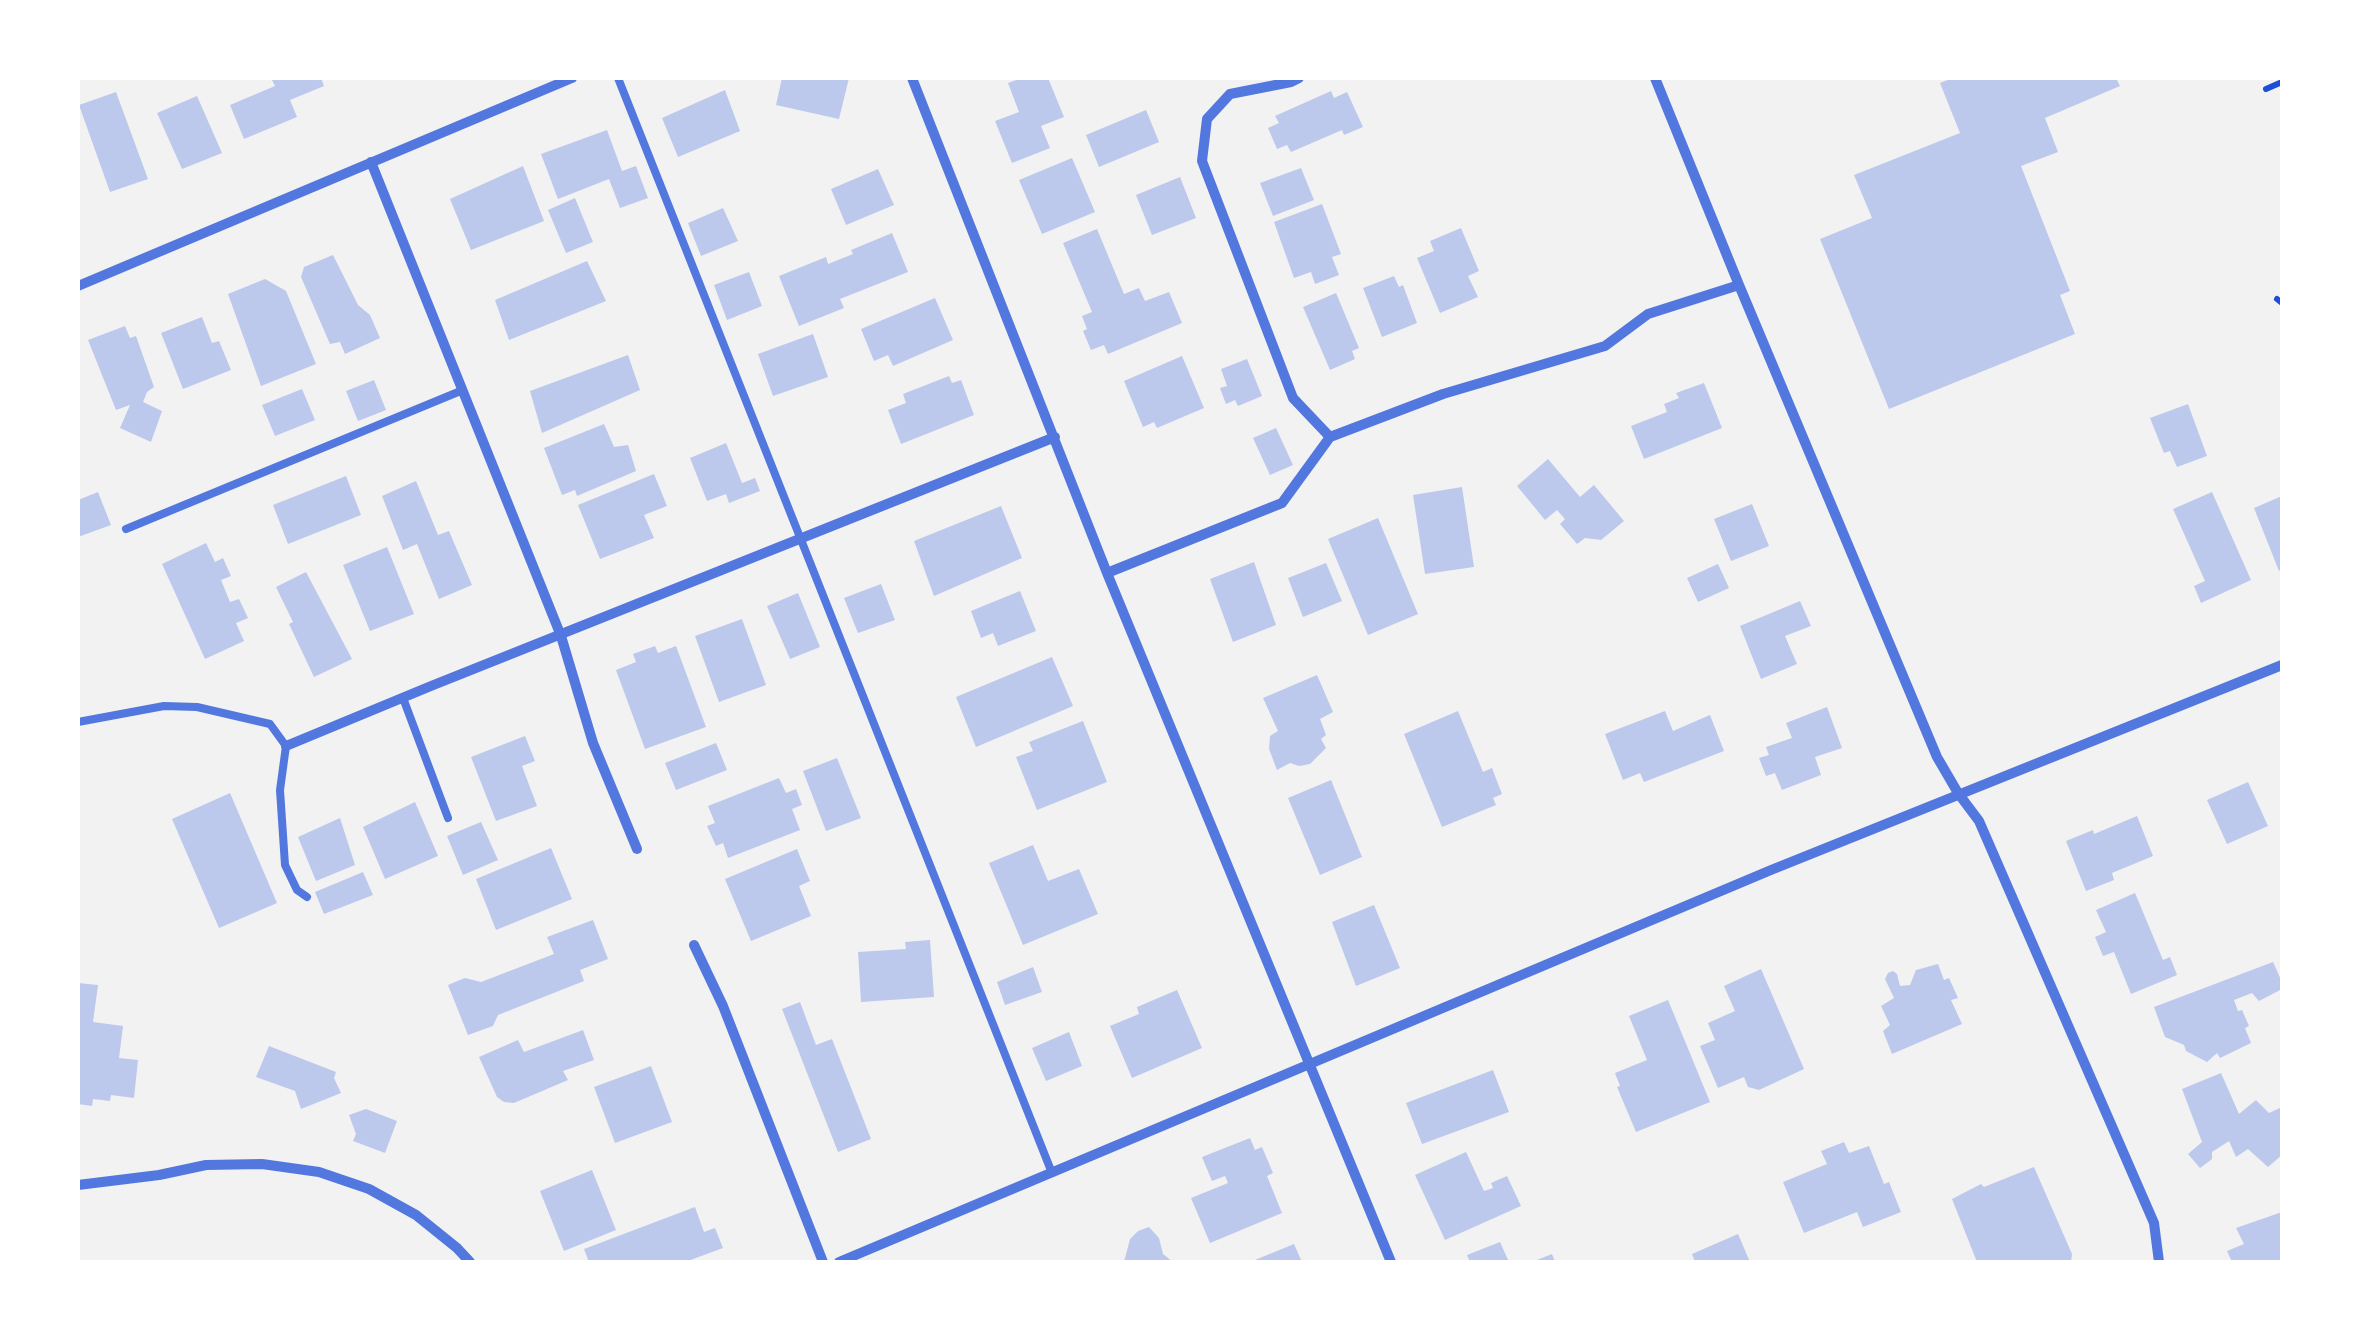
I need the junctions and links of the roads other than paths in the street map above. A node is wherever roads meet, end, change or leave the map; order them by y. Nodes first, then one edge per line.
1 (572, 78) edge
2 (618, 78) edge
3 (912, 78) edge
4 (1299, 78) edge
5 (1655, 78) edge
6 (371, 162) junction
7 (1739, 285) junction
8 (78, 286) edge
9 (463, 390) junction
10 (1055, 437) junction
11 (1330, 437) junction
12 (126, 529) dead end
13 (800, 539) junction
14 (1107, 573) junction
15 (561, 636) junction
16 (2282, 665) edge
17 (403, 698) junction
18 (78, 722) edge
19 (286, 746) junction
20 (1958, 793) junction
21 (448, 818) dead end
22 (636, 849) dead end
23 (307, 897) dead end
24 (694, 945) dead end
25 (1308, 1064) junction
26 (1052, 1173) junction
27 (78, 1185) edge
28 (470, 1262) edge
29 (823, 1262) edge
30 (839, 1262) edge
31 (1391, 1262) edge
32 (2159, 1262) edge

1 - 6 street
2 - 13 lane
3 - 10 street
4 - 11 street
5 - 7 street
6 - 8 street
6 - 9 street
7 - 11 street
7 - 20 street
9 - 12 lane
9 - 15 street
10 - 13 street
10 - 14 street
11 - 14 street
13 - 15 street
13 - 26 lane
14 - 25 street
15 - 17 street
15 - 22 street
16 - 20 street
17 - 19 street
17 - 21 lane
18 - 19 lane
19 - 23 lane
20 - 25 street
20 - 32 street
24 - 29 street
25 - 26 street
25 - 31 street
26 - 30 street
27 - 28 street

